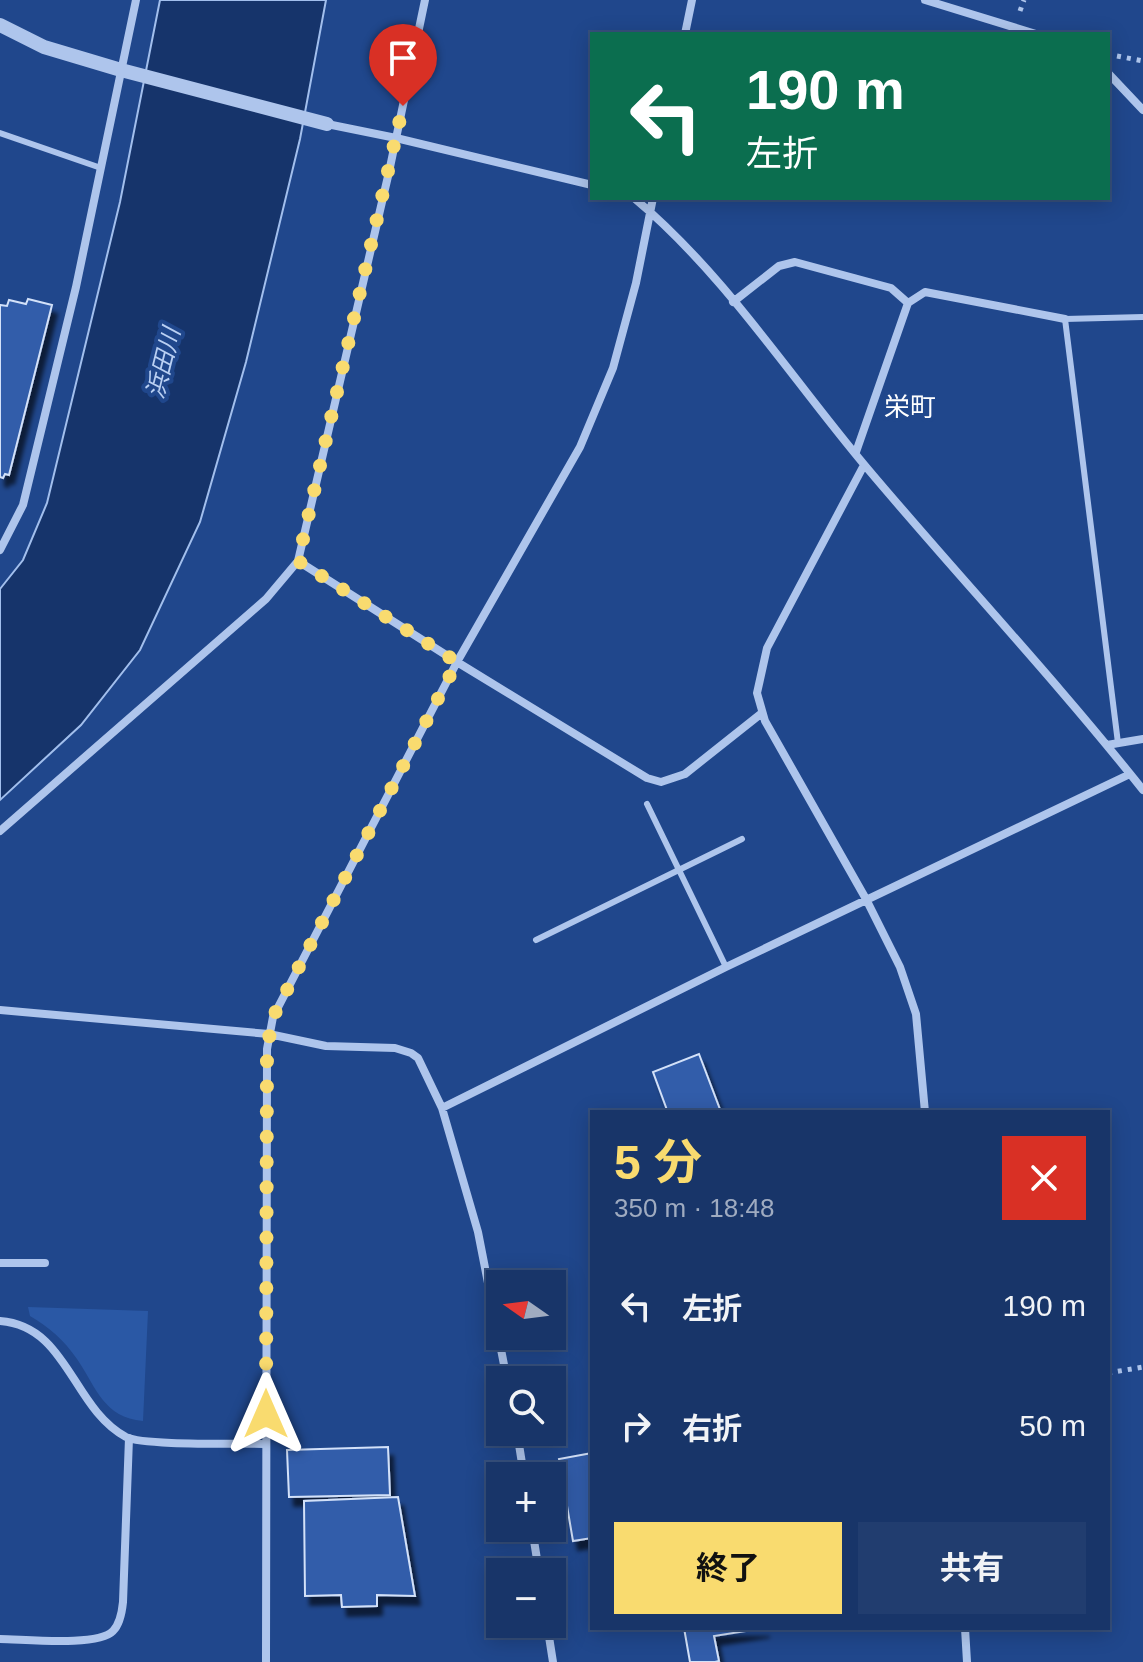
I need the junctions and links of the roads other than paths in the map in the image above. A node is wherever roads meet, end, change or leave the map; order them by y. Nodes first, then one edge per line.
1 (136, 0) edge
2 (425, 0) edge
3 (692, 0) edge
4 (925, 0) edge
5 (948, 3) edge
6 (0, 25) edge
7 (685, 32) edge
8 (1030, 32) edge
9 (126, 72) junction
10 (1110, 75) edge
11 (1143, 110) edge
12 (327, 124) joint
13 (0, 133) edge
14 (396, 138) junction
15 (101, 168) junction
16 (590, 185) edge
17 (636, 200) edge
18 (653, 200) edge
19 (650, 212) junction
20 (733, 302) junction
21 (908, 303) junction
22 (1143, 317) edge
23 (1065, 319) junction
24 (856, 452) junction
25 (864, 465) junction
26 (0, 550) edge
27 (298, 561) junction
28 (457, 662) junction
29 (762, 713) junction
30 (1143, 739) edge
31 (1118, 743) junction
32 (1107, 745) junction
33 (1130, 774) junction
34 (1143, 790) edge
35 (647, 804) dead end
36 (0, 831) edge
37 (742, 839) dead end
38 (679, 870) junction
39 (866, 899) junction
40 (536, 940) dead end
41 (726, 967) junction
42 (0, 1010) edge
43 (269, 1034) junction
44 (442, 1108) junction
45 (925, 1110) edge
46 (0, 1263) edge
47 (45, 1263) dead end
48 (0, 1321) edge
49 (504, 1366) edge
50 (129, 1438) junction
51 (266, 1444) junction
52 (965, 1630) edge
53 (549, 1638) edge
54 (0, 1639) edge
55 (266, 1662) edge
56 (553, 1662) edge
57 (967, 1662) edge

1 - 9 street
2 - 14 street
3 - 7 street
4 - 5 street
5 - 8 street
6 - 9 street
9 - 12 street
9 - 15 street
10 - 11 street
12 - 14 street
13 - 15 lane
14 - 16 street
14 - 27 street
15 - 26 street
17 - 19 street
18 - 19 street
19 - 20 street
19 - 28 street
20 - 21 street
20 - 24 street
21 - 23 street
21 - 24 street
22 - 23 lane
23 - 31 lane
24 - 25 street
25 - 29 street
25 - 32 street
27 - 28 street
27 - 36 street
28 - 29 street
28 - 43 street
29 - 39 street
30 - 31 street
31 - 32 street
32 - 33 street
33 - 34 street
33 - 39 street
35 - 38 lane
37 - 38 lane
38 - 40 lane
38 - 41 lane
39 - 41 street
39 - 45 street
41 - 44 street
42 - 43 street
43 - 44 street
43 - 51 street
44 - 49 street
46 - 47 street
48 - 50 street
50 - 51 street
50 - 54 street
51 - 55 street
52 - 57 street
53 - 56 street

